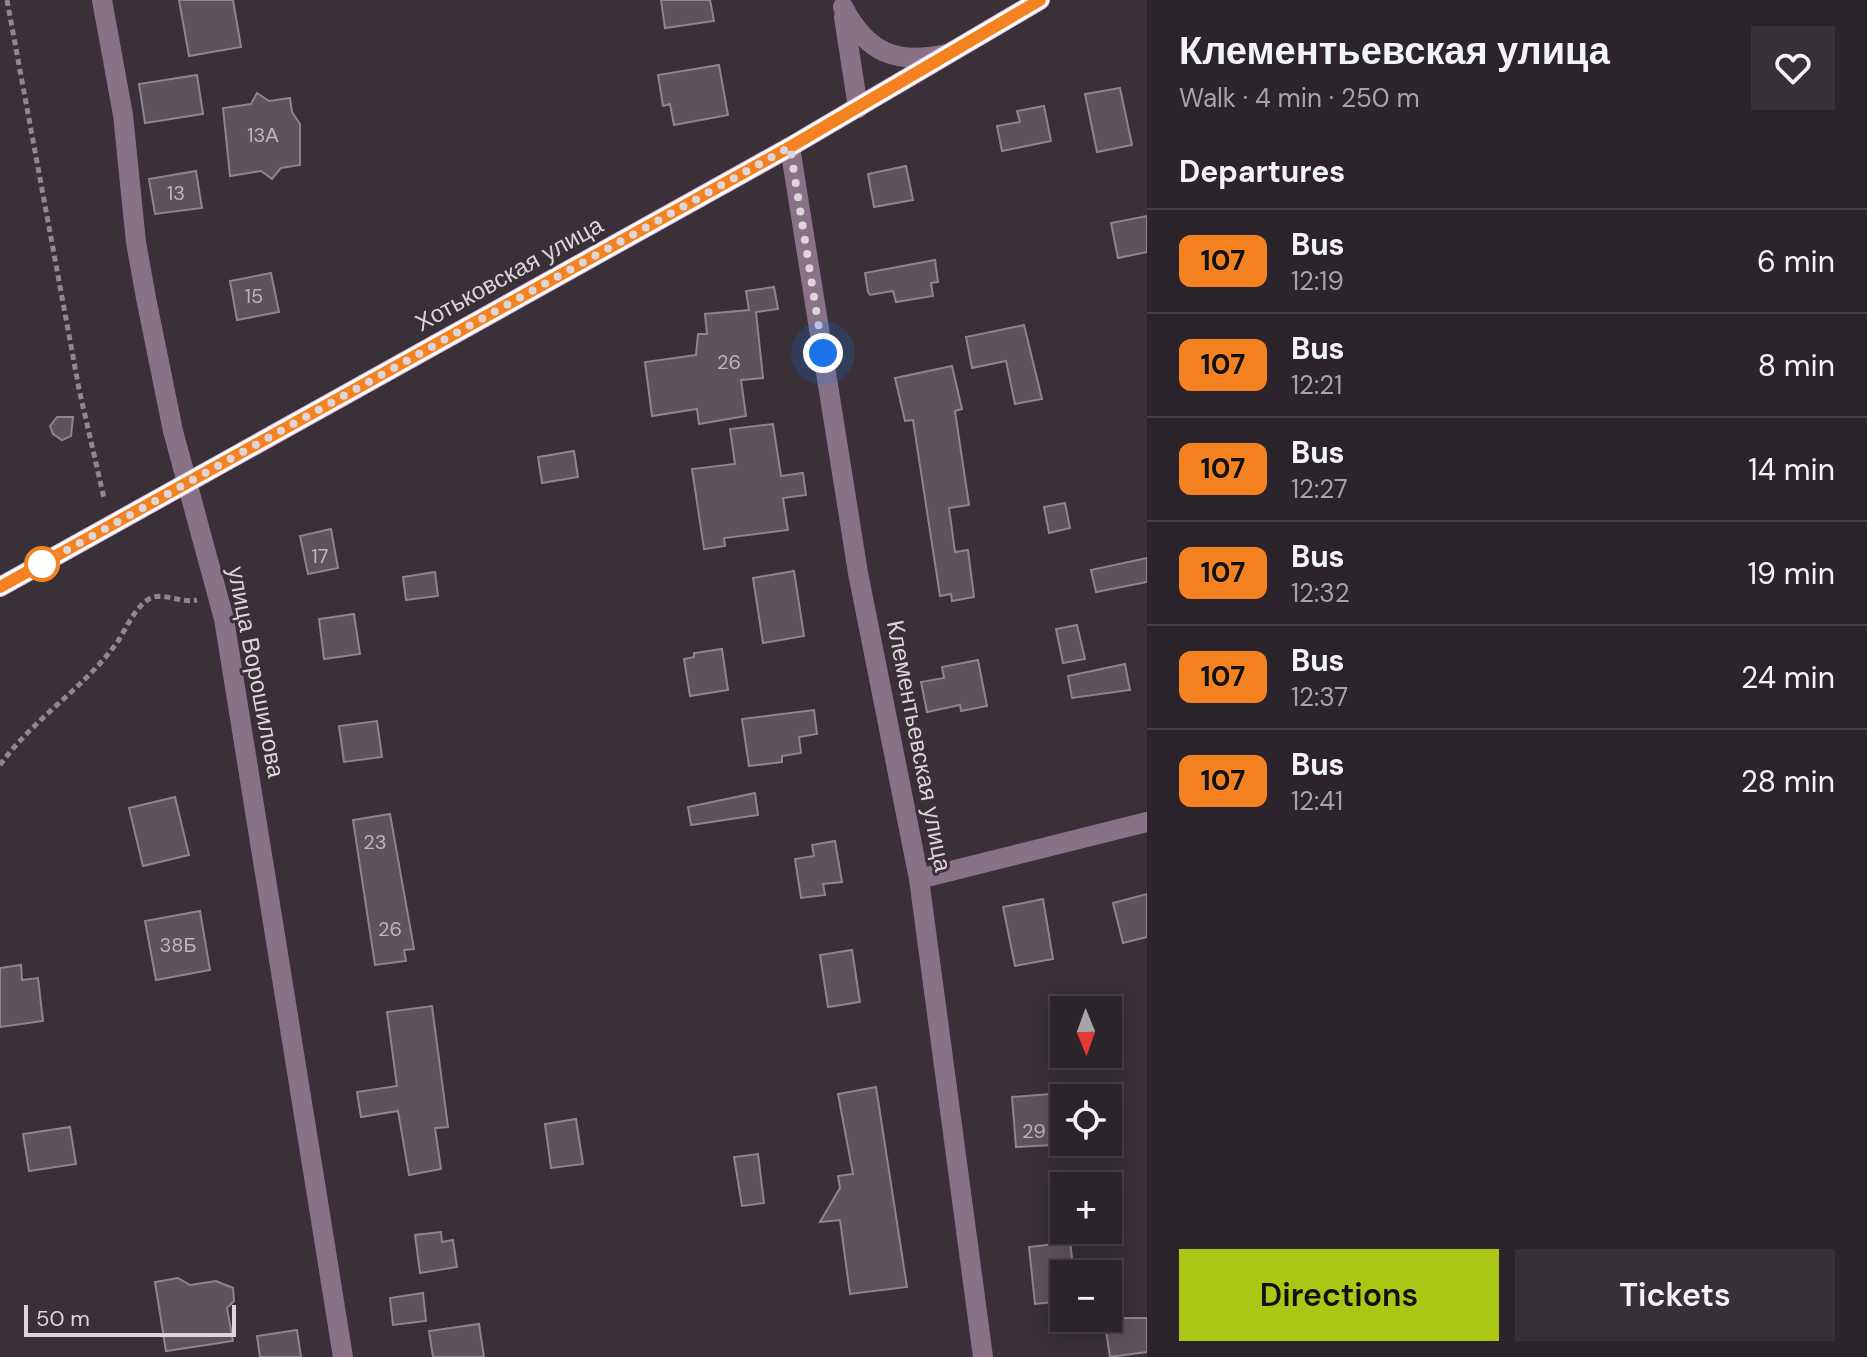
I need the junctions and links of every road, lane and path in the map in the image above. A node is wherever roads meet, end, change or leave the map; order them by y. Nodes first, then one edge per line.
1 (7, 0) edge
2 (102, 0) edge
3 (1040, 0) edge
4 (842, 3) edge
5 (958, 51) junction
6 (858, 108) junction
7 (790, 147) junction
8 (187, 484) junction
9 (104, 498) dead end
10 (0, 587) edge
11 (217, 594) junction
12 (0, 765) edge
13 (1147, 822) edge
14 (919, 879) junction
15 (343, 1357) edge
16 (983, 1357) edge

1 - 9 path
2 - 8 street, улица Ворошилова
3 - 5 main road, Хотьковская улица
4 - 5 street
4 - 6 street
5 - 6 main road, Хотьковская улица
6 - 7 main road, Хотьковская улица
7 - 8 main road, Хотьковская улица
7 - 14 street, Клементьевская улица
8 - 10 main road, Хотьковская улица
8 - 11 street, улица Ворошилова
11 - 12 path
11 - 15 street, улица Ворошилова
13 - 14 street
14 - 16 street, Клементьевская улица

